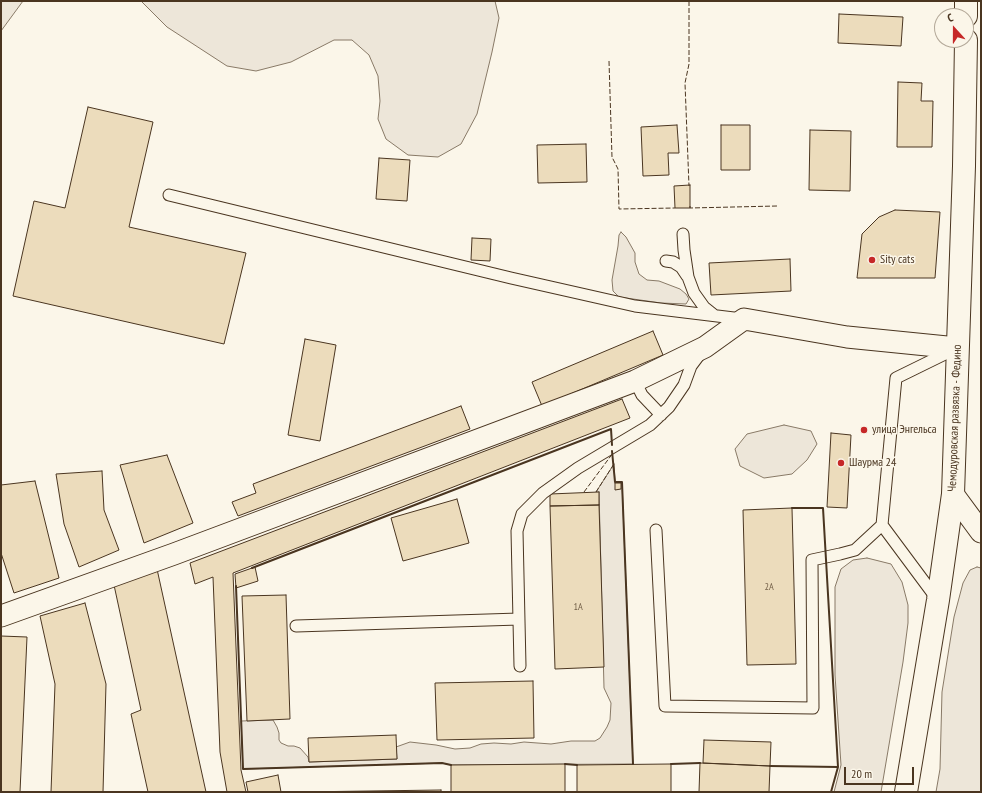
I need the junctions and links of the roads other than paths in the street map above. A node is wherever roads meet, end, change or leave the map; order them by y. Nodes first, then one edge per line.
1 (966, 48) edge
2 (168, 195) dead end
3 (683, 234) dead end
4 (666, 261) dead end
5 (688, 277) junction
6 (714, 315) junction
7 (744, 319) junction
8 (705, 347) junction
9 (957, 348) junction
10 (635, 381) junction
11 (662, 414) junction
12 (953, 494) junction
13 (882, 525) junction
14 (656, 530) dead end
15 (981, 532) edge
16 (938, 600) junction
17 (1, 616) edge
18 (519, 619) junction
19 (296, 626) dead end
20 (520, 666) dead end
21 (906, 792) edge

1 - 9 street, Чемодуровская развязка - Федино
2 - 6 lane
3 - 5 lane
4 - 5 lane
5 - 6 lane
6 - 7 lane
7 - 8 street
7 - 9 street
8 - 10 street
8 - 11 lane
9 - 12 street, Чемодуровская развязка - Федино
9 - 13 lane
10 - 11 lane
10 - 17 street
11 - 18 lane
12 - 15 street
12 - 16 street, Чемодуровская развязка - Федино
13 - 14 lane
13 - 16 lane
16 - 21 street, Чемодуровская развязка - Федино
18 - 19 lane
18 - 20 lane

